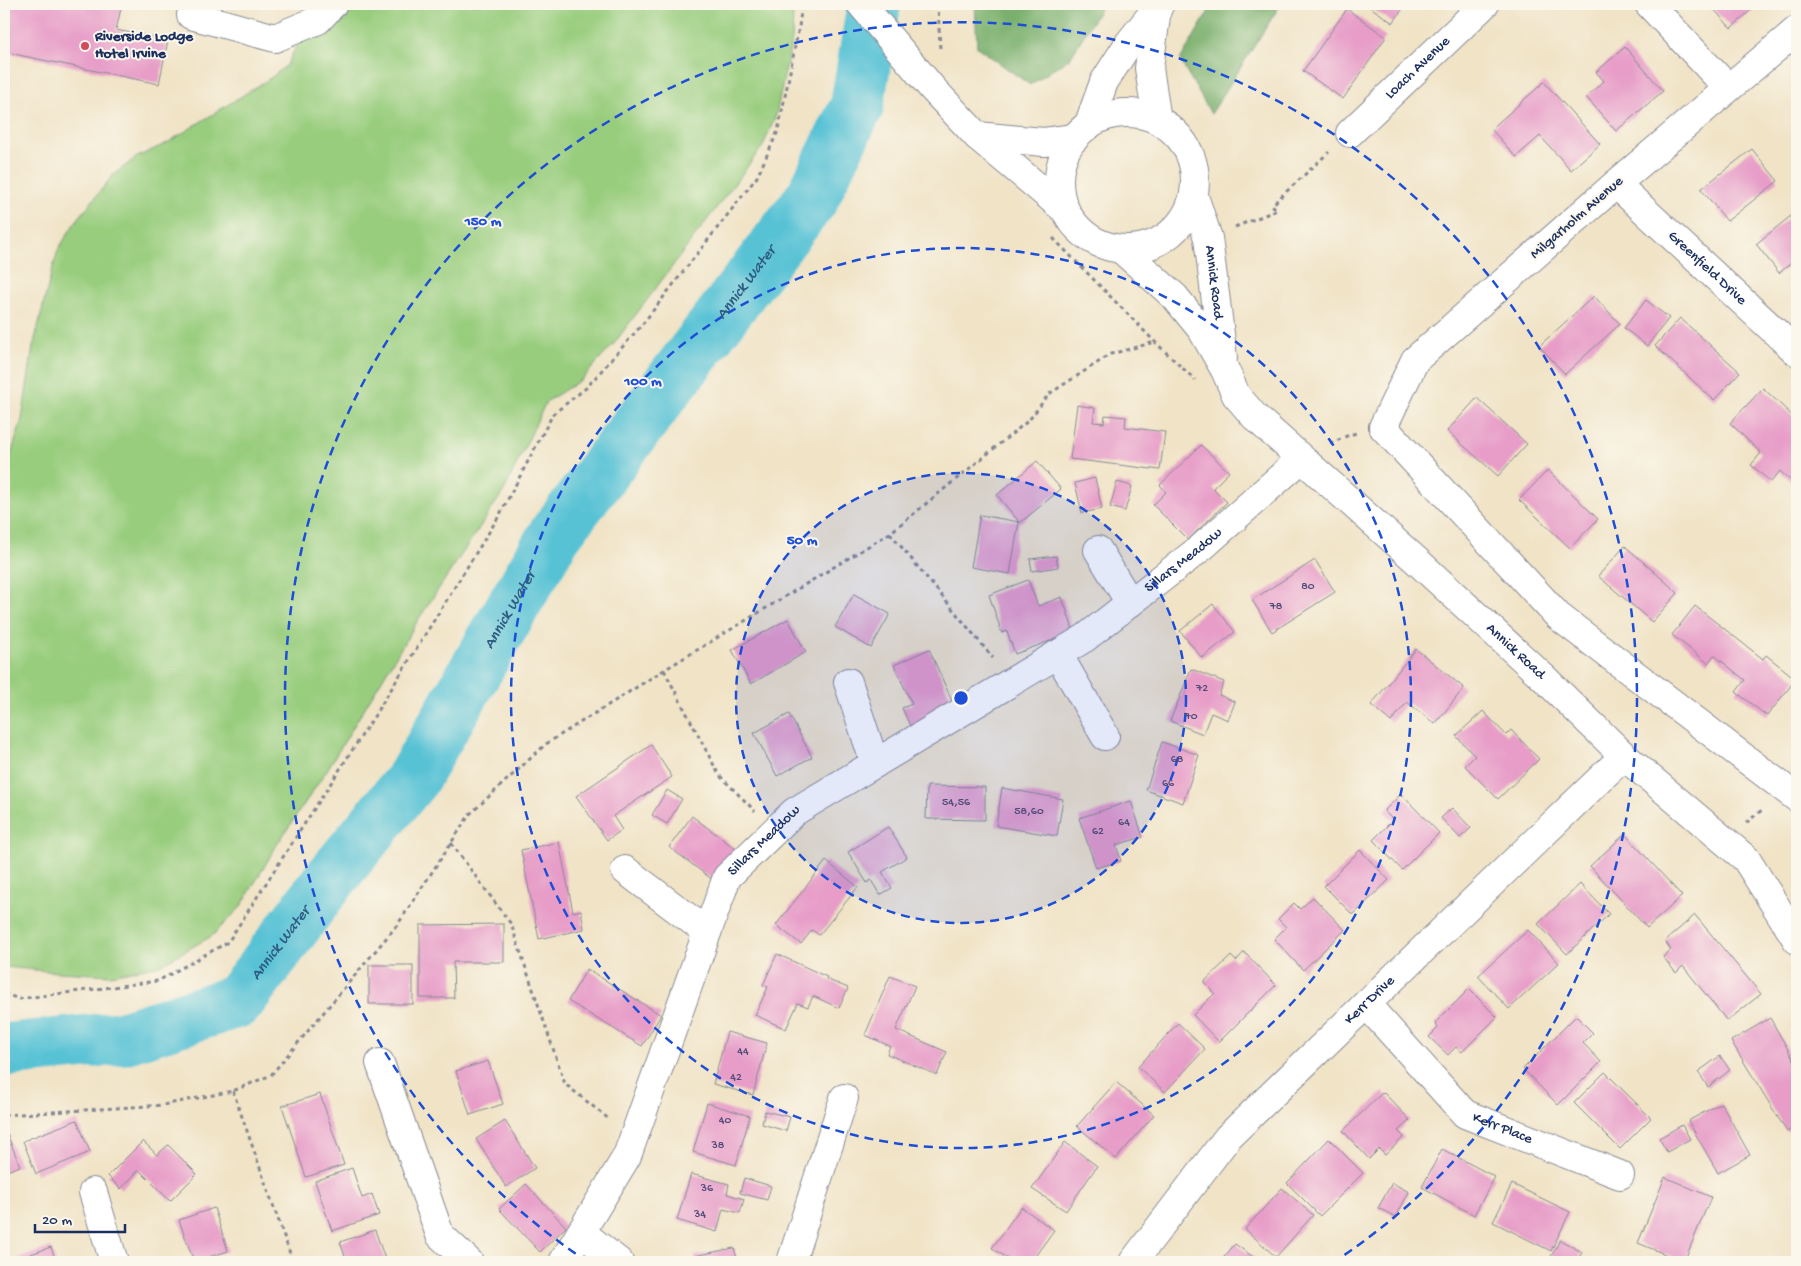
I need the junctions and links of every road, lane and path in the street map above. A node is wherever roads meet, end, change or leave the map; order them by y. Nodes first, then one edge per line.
1 (333, 4) edge
2 (802, 4) edge
3 (861, 4) edge
4 (1485, 4) edge
5 (1649, 4) edge
6 (1159, 6) edge
7 (191, 15) dead end
8 (1797, 30) edge
9 (1728, 88) junction
10 (1157, 120) junction
11 (1082, 132) junction
12 (1350, 133) joint
13 (977, 136) junction
14 (1616, 184) junction
15 (1194, 196) junction
16 (1065, 210) junction
17 (1053, 238) dead end
18 (1208, 238) junction
19 (1121, 249) junction
20 (1155, 342) junction
21 (1797, 352) edge
22 (1225, 370) junction
23 (1196, 380) dead end
24 (1382, 427) junction
25 (1301, 459) junction
26 (890, 533) junction
27 (1098, 550) dead end
28 (1130, 603) junction
29 (1058, 654) junction
30 (664, 670) junction
31 (1012, 681) junction
32 (848, 682) dead end
33 (1104, 736) dead end
34 (1624, 756) junction
35 (875, 764) junction
36 (1792, 793) edge
37 (775, 831) junction
38 (1725, 841) junction
39 (451, 843) junction
40 (626, 870) dead end
41 (707, 932) junction
42 (1797, 940) edge
43 (4, 993) edge
44 (1366, 1004) junction
45 (380, 1063) dead end
46 (233, 1091) junction
47 (844, 1098) dead end
48 (4, 1115) edge
49 (632, 1139) junction
50 (1620, 1175) dead end
51 (93, 1192) dead end
52 (581, 1232) junction
53 (114, 1262) edge
54 (293, 1262) edge
55 (469, 1262) edge
56 (563, 1262) edge
57 (619, 1262) edge
58 (791, 1262) edge
59 (1133, 1262) edge

1 - 7 street
2 - 43 path
3 - 13 street
4 - 12 street, Loach Avenue
5 - 9 street
6 - 10 street
6 - 11 street
8 - 9 street, Milgarholm Avenue
9 - 14 street, Milgarholm Avenue
10 - 11 street
10 - 15 street
11 - 13 street
11 - 16 street
12 - 18 path
13 - 16 street
14 - 21 street, Greenfield Drive
14 - 24 street, Milgarholm Avenue
15 - 18 street, Annick Road
15 - 19 street
16 - 19 street
17 - 20 path
18 - 22 street, Annick Road
19 - 22 street, Annick Road
20 - 23 path
20 - 26 path
22 - 25 street, Annick Road
24 - 25 path
24 - 36 street
25 - 28 street, Sillars Meadow
25 - 34 street, Annick Road
26 - 30 path
26 - 31 path
27 - 28 street
28 - 29 street, Sillars Meadow
29 - 31 street, Sillars Meadow
29 - 33 street
30 - 37 path
30 - 39 path
31 - 35 street, Sillars Meadow
32 - 35 street
34 - 38 street, Annick Road
34 - 44 street, Kerr Drive
35 - 37 street, Sillars Meadow
36 - 38 path
37 - 41 street, Sillars Meadow
38 - 42 street, Annick Road
39 - 46 path
39 - 49 path
40 - 41 street
41 - 49 street, Sillars Meadow
44 - 50 street, Kerr Place
44 - 59 street, Kerr Drive
45 - 55 street
46 - 48 path
46 - 54 path
47 - 58 street
49 - 52 street, Sillars Meadow
51 - 53 street
52 - 56 street, Sillars Meadow
52 - 57 street

